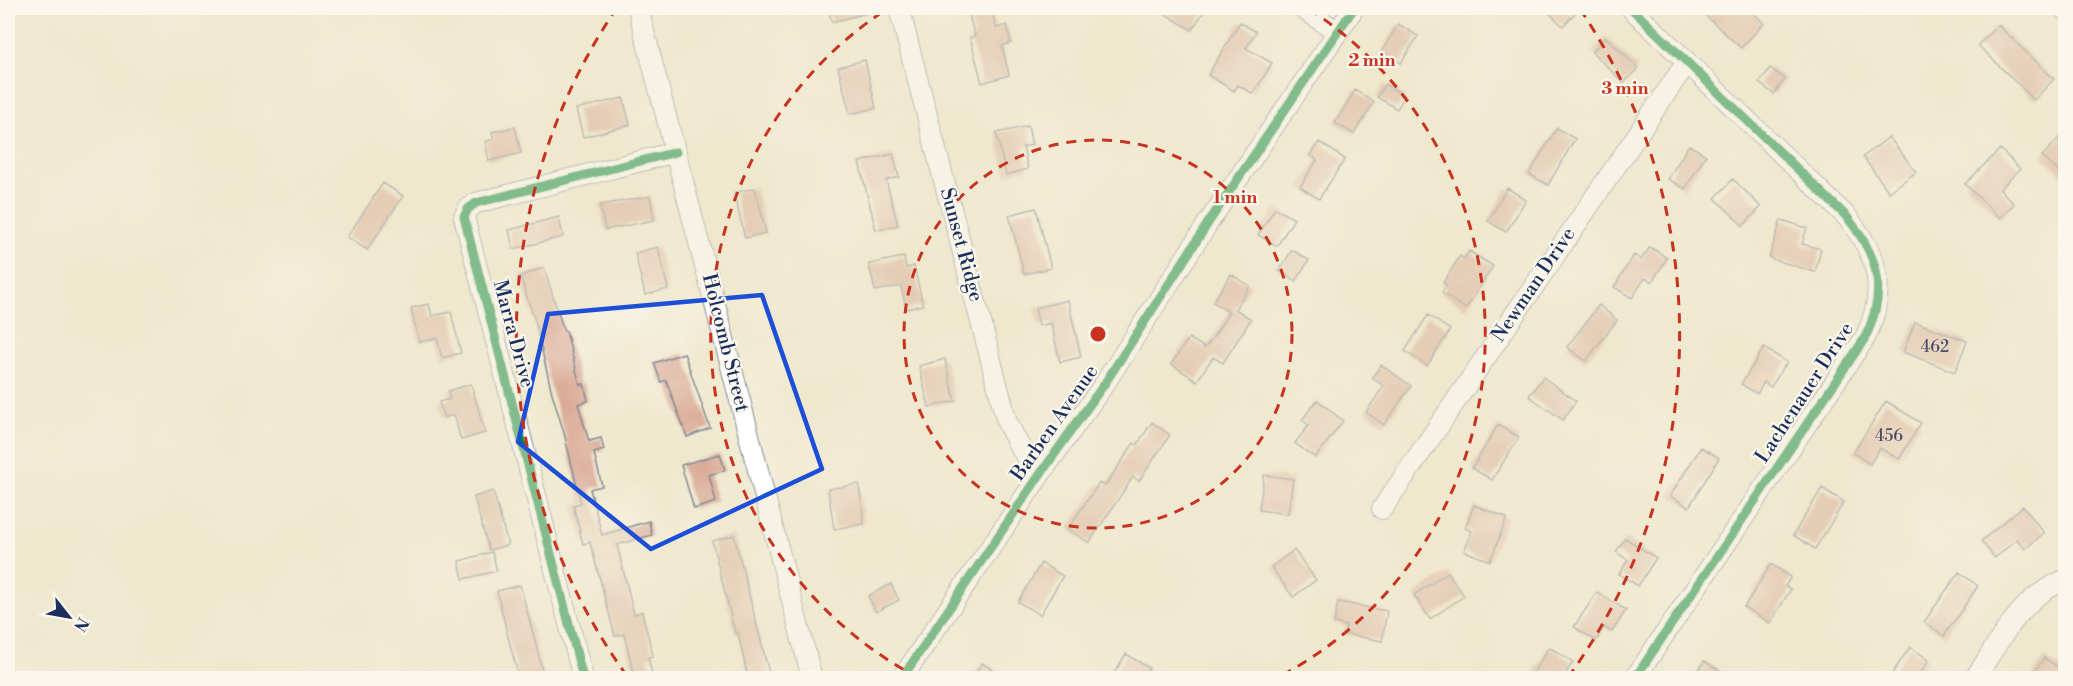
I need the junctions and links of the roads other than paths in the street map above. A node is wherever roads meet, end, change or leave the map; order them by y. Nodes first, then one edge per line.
1 (638, 8) edge
2 (899, 8) edge
3 (1302, 8) edge
4 (1354, 8) edge
5 (1631, 8) edge
6 (1338, 32) junction
7 (1687, 62) junction
8 (675, 152) junction
9 (1039, 476) junction
10 (1382, 509) dead end
11 (2066, 579) edge
12 (583, 678) edge
13 (812, 678) edge
14 (902, 678) edge
15 (1635, 678) edge
16 (1975, 678) edge

1 - 8 street, Holcomb Street
2 - 9 street, Sunset Ridge
3 - 6 street
4 - 6 street, Barben Avenue
5 - 7 street, Lachenauer Drive
6 - 9 street, Barben Avenue
7 - 10 street, Newman Drive
7 - 15 street, Lachenauer Drive
8 - 12 street, Marra Drive
8 - 13 street, Holcomb Street
9 - 14 street, Barben Avenue
11 - 16 street

